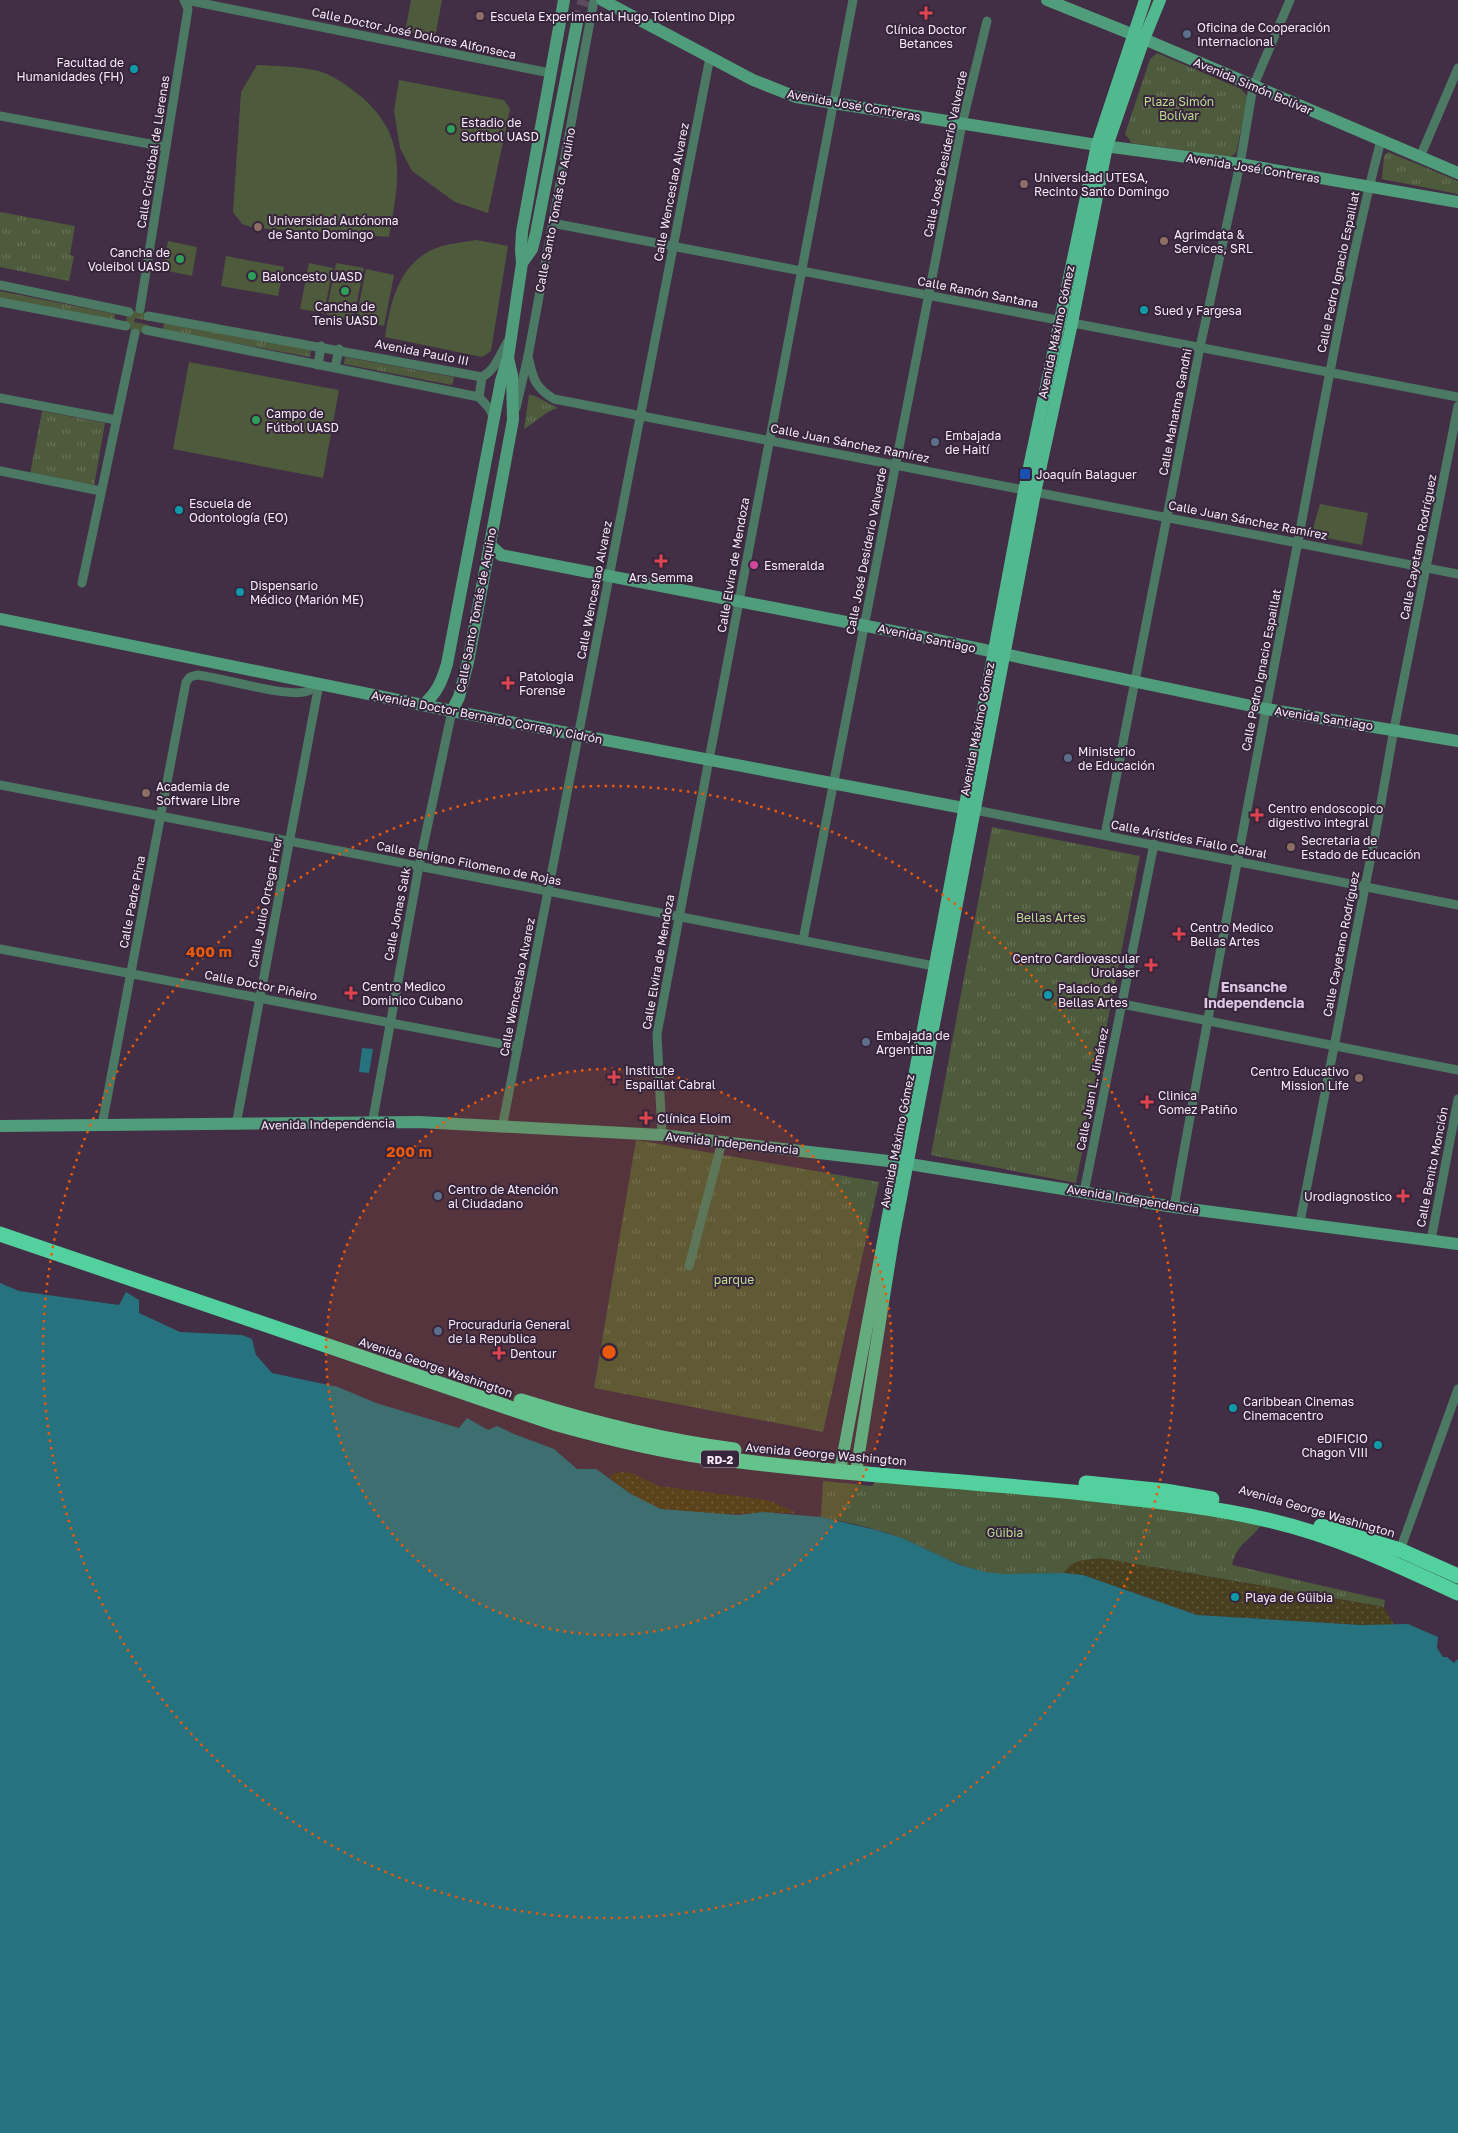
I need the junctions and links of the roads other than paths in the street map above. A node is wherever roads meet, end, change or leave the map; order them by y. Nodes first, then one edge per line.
1 (185, 0) edge
2 (564, 0) edge
3 (594, 0) edge
4 (602, 0) edge
5 (853, 0) edge
6 (1048, 0) edge
7 (1145, 0) edge
8 (1160, 0) edge
9 (1290, 0) edge
10 (987, 21) dead end
11 (577, 23) tunnel mouth
12 (1138, 36) junction
13 (710, 57) junction
14 (1458, 68) edge
15 (550, 73) junction
16 (1253, 86) junction
17 (834, 103) junction
18 (0, 116) edge
19 (962, 124) junction
20 (1380, 140) junction
21 (1102, 146) junction
22 (166, 147) junction
23 (1420, 157) junction
24 (1240, 164) junction
25 (1458, 174) edge
26 (1369, 186) junction
27 (1458, 202) edge
28 (552, 223) junction
29 (673, 246) junction
30 (522, 263) junction
31 (801, 270) junction
32 (0, 285) edge
33 (928, 295) junction
34 (0, 302) edge
35 (140, 309) junction
36 (129, 312) junction
37 (148, 316) junction
38 (1067, 322) junction
39 (126, 326) junction
40 (146, 330) junction
41 (135, 333) junction
42 (510, 338) junction
43 (321, 346) junction
44 (1200, 347) junction
45 (339, 349) junction
46 (528, 356) junction
47 (508, 358) junction
48 (318, 365) junction
49 (336, 368) junction
50 (1331, 372) junction
51 (482, 377) junction
52 (479, 397) junction
53 (1458, 397) edge
54 (0, 398) edge
55 (1458, 406) edge
56 (641, 415) junction
57 (495, 419) junction
58 (116, 420) junction
59 (513, 420) junction
60 (769, 441) junction
61 (896, 464) junction
62 (0, 471) edge
63 (101, 491) junction
64 (1030, 492) junction
65 (1167, 518) junction
66 (1298, 542) junction
67 (489, 544) junction
68 (1427, 568) junction
69 (1458, 574) edge
70 (610, 576) junction
71 (82, 583) dead end
72 (740, 600) junction
73 (0, 619) edge
74 (865, 625) junction
75 (1000, 653) junction
76 (1136, 681) junction
77 (317, 683) junction
78 (423, 705) junction
79 (1266, 709) junction
80 (452, 711) junction
81 (1394, 729) junction
82 (578, 735) junction
83 (1458, 742) edge
84 (709, 759) junction
85 (834, 783) junction
86 (0, 785) edge
87 (969, 809) junction
88 (161, 816) junction
89 (1105, 835) junction
90 (289, 841) junction
91 (1154, 844) junction
92 (1237, 861) junction
93 (419, 866) junction
94 (1365, 886) junction
95 (548, 891) junction
96 (1458, 905) edge
97 (679, 916) junction
98 (803, 940) junction
99 (0, 949) edge
100 (934, 966) junction
101 (131, 973) junction
102 (260, 998) junction
103 (1122, 1004) junction
104 (1207, 1020) junction
105 (389, 1022) junction
106 (1334, 1046) junction
107 (518, 1047) junction
108 (1458, 1070) edge
109 (1458, 1099) edge
110 (372, 1124) junction
111 (102, 1125) junction
112 (236, 1125) junction
113 (0, 1126) edge
114 (502, 1128) junction
115 (662, 1135) junction
116 (722, 1142) junction
117 (902, 1163) junction
118 (1084, 1192) junction
119 (1174, 1206) junction
120 (1300, 1222) junction
121 (0, 1223) edge
122 (0, 1234) edge
123 (1431, 1240) junction
124 (1458, 1244) edge
125 (689, 1266) dead end
126 (1458, 1389) edge
127 (841, 1467) junction
128 (857, 1468) junction
129 (1397, 1557) junction
130 (1458, 1576) edge
131 (1458, 1593) edge

1 - 15 street, Calle Doctor José Dolores Alfonseca
1 - 22 street, Calle Cristóbal de Llerenas
2 - 15 main road, Calle Santo Tomás de Aquino
3 - 28 street, Calle Santo Tomás de Aquino
4 - 13 main road, Avenida José Contreras
5 - 17 street, Calle Elvira de Mendoza
6 - 12 main road, Avenida Simón Bolívar
7 - 12 main road, Avenida Máximo Gómez
8 - 12 main road, Avenida Máximo Gómez
9 - 16 street, Calle Mahatma Gandhi
10 - 19 street, Calle José Desiderio Valverde
11 - 30 main road
12 - 16 main road, Avenida Simón Bolívar
12 - 21 main road, Avenida Máximo Gómez
13 - 17 main road, Avenida José Contreras
13 - 29 street, Calle Wenceslao Alvarez
14 - 23 street
15 - 30 main road, Calle Santo Tomás de Aquino
16 - 20 main road, Avenida Simón Bolívar
16 - 24 street, Calle Mahatma Gandhi
17 - 19 main road, Avenida José Contreras
17 - 31 street, Calle Elvira de Mendoza
18 - 22 street
19 - 21 main road, Avenida José Contreras
19 - 33 street, Calle José Desiderio Valverde
20 - 23 main road, Avenida Simón Bolívar
20 - 26 street, Calle Pedro Ignacio Espaillat
21 - 24 main road, Avenida José Contreras
21 - 38 main road, Avenida Máximo Gómez
22 - 35 street, Calle Cristóbal de Llerenas
23 - 25 main road, Avenida Simón Bolívar
24 - 26 main road, Avenida José Contreras
24 - 44 street, Calle Mahatma Gandhi
26 - 27 main road, Avenida José Contreras
26 - 50 street, Calle Pedro Ignacio Espaillat
28 - 29 street, Calle Ramón Santana
28 - 46 street, Calle Santo Tomás de Aquino
29 - 31 street, Calle Ramón Santana
29 - 56 street, Calle Wenceslao Alvarez
30 - 42 main road, Calle Santo Tomás de Aquino
31 - 33 street, Calle Ramón Santana
31 - 60 street, Calle Elvira de Mendoza
32 - 36 street
33 - 38 street, Calle Ramón Santana
33 - 61 street, Calle José Desiderio Valverde
34 - 39 street
35 - 36 street
35 - 37 street
36 - 39 street
37 - 40 street
37 - 43 street, Avenida Paulo III
38 - 44 street, Calle Ramón Santana
38 - 64 main road, Avenida Máximo Gómez
39 - 41 street
40 - 41 street
40 - 48 street
41 - 58 street
42 - 47 main road, Calle Santo Tomás de Aquino
42 - 51 street, Avenida Paulo III
43 - 45 street, Avenida Paulo III
43 - 48 street
44 - 50 street, Calle Ramón Santana
44 - 65 street, Calle Mahatma Gandhi
45 - 49 street
45 - 51 street, Avenida Paulo III
46 - 56 street, Calle Juan Sánchez Ramírez
46 - 59 street, Calle Santo Tomás de Aquino
47 - 57 main road, Calle Santo Tomás de Aquino
47 - 59 main road, Calle Santo Tomás de Aquino
48 - 49 street
49 - 52 street
50 - 53 street, Calle Ramón Santana
50 - 66 street, Calle Pedro Ignacio Espaillat
51 - 52 street
52 - 57 street
54 - 58 street
55 - 68 street, Calle Cayetano Rodríguez
56 - 60 street, Calle Juan Sánchez Ramírez
56 - 70 street, Calle Wenceslao Alvarez
57 - 78 main road, Calle Santo Tomás de Aquino
58 - 63 street
59 - 67 main road, Calle Santo Tomás de Aquino
60 - 61 street, Calle Juan Sánchez Ramírez
60 - 72 street, Calle Elvira de Mendoza
61 - 64 street, Calle Juan Sánchez Ramírez
61 - 74 street, Calle José Desiderio Valverde
62 - 63 street
63 - 71 street
64 - 65 street, Calle Juan Sánchez Ramírez
64 - 75 main road, Avenida Máximo Gómez
65 - 66 street, Calle Juan Sánchez Ramírez
65 - 76 street, Calle Mahatma Gandhi
66 - 68 street, Calle Juan Sánchez Ramírez
66 - 79 street, Calle Pedro Ignacio Espaillat
67 - 70 main road, Avenida Santiago
67 - 80 main road, Calle Santo Tomás de Aquino
68 - 69 street, Calle Juan Sánchez Ramírez
68 - 81 street, Calle Cayetano Rodríguez
70 - 72 main road, Avenida Santiago
70 - 82 street, Calle Wenceslao Alvarez
72 - 74 main road, Avenida Santiago
72 - 84 street, Calle Elvira de Mendoza
73 - 77 main road, Avenida Doctor Bernardo Correa y Cidrón
74 - 75 main road, Avenida Santiago
74 - 85 street, Calle José Desiderio Valverde
75 - 76 main road, Avenida Santiago
75 - 87 main road, Avenida Máximo Gómez
76 - 79 main road, Avenida Santiago
76 - 89 street, Calle Mahatma Gandhi
77 - 78 main road, Avenida Doctor Bernardo Correa y Cidrón
77 - 88 street, Calle Padre Pina
77 - 90 street, Calle Julio Ortega Frier
78 - 80 main road, Avenida Doctor Bernardo Correa y Cidrón
79 - 81 main road, Avenida Santiago
79 - 92 street, Calle Pedro Ignacio Espaillat
80 - 82 main road, Avenida Doctor Bernardo Correa y Cidrón
80 - 93 street, Calle Jonas Salk
81 - 83 main road, Avenida Santiago
81 - 94 street, Calle Cayetano Rodríguez
82 - 84 main road, Avenida Doctor Bernardo Correa y Cidrón
82 - 95 street, Calle Wenceslao Alvarez
84 - 85 main road, Avenida Doctor Bernardo Correa y Cidrón
84 - 97 street, Calle Elvira de Mendoza
85 - 87 main road, Avenida Doctor Bernardo Correa y Cidrón
85 - 98 street, Calle José Desiderio Valverde
86 - 88 street, Calle Benigno Filomeno de Rojas
87 - 89 street, Calle Arístides Fiallo Cabral
87 - 100 main road, Avenida Máximo Gómez
87 - 117 main road, Avenida Máximo Gómez
88 - 90 street, Calle Benigno Filomeno de Rojas
88 - 101 street, Calle Padre Pina
89 - 91 street, Calle Arístides Fiallo Cabral
90 - 93 street, Calle Benigno Filomeno de Rojas
90 - 102 street, Calle Julio Ortega Frier
91 - 92 street, Calle Arístides Fiallo Cabral
91 - 103 street, Calle Juan L. Jiménez
92 - 94 street, Calle Arístides Fiallo Cabral
92 - 104 street, Calle Pedro Ignacio Espaillat
93 - 95 street, Calle Benigno Filomeno de Rojas
93 - 105 street, Calle Jonas Salk
94 - 96 street, Calle Arístides Fiallo Cabral
94 - 106 street, Calle Cayetano Rodríguez
95 - 97 street, Calle Benigno Filomeno de Rojas
95 - 107 street, Calle Wenceslao Alvarez
97 - 98 street, Calle Benigno Filomeno de Rojas
97 - 115 street, Calle Elvira de Mendoza
98 - 100 street, Calle Benigno Filomeno de Rojas
99 - 101 street, Calle Doctor Piñeiro
100 - 117 main road, Avenida Máximo Gómez
101 - 102 street, Calle Doctor Piñeiro
101 - 111 street, Calle Padre Pina
102 - 105 street, Calle Doctor Piñeiro
102 - 112 street, Calle Julio Ortega Frier
103 - 104 street
103 - 118 street, Calle Juan L. Jiménez
104 - 106 street
104 - 119 street, Calle Pedro Ignacio Espaillat
105 - 107 street, Calle Doctor Piñeiro
105 - 110 street, Calle Jonas Salk
106 - 108 street
106 - 120 street, Calle Cayetano Rodríguez
107 - 114 street, Calle Wenceslao Alvarez
109 - 123 street, Calle Benito Monción
110 - 112 main road, Avenida Independencia
110 - 114 main road, Avenida Independencia
111 - 112 main road, Avenida Independencia
111 - 113 main road, Avenida Independencia
114 - 115 main road, Avenida Independencia
115 - 116 main road, Avenida Independencia
116 - 117 main road, Avenida Independencia
116 - 125 street
117 - 118 main road, Avenida Independencia
117 - 127 main road, Avenida Máximo Gómez
117 - 128 main road, Avenida Máximo Gómez
118 - 119 main road, Avenida Independencia
119 - 120 main road, Avenida Independencia
120 - 123 main road, Avenida Independencia
121 - 127 highway, Avenida George Washington / RD-2
122 - 127 highway, Avenida George Washington / RD-2
123 - 124 main road, Avenida Independencia
126 - 129 street
127 - 128 highway, Avenida George Washington / RD-2
128 - 129 highway, Avenida George Washington / RD-2
129 - 130 highway, Avenida George Washington / RD-2
129 - 131 highway, Avenida George Washington / RD-2

